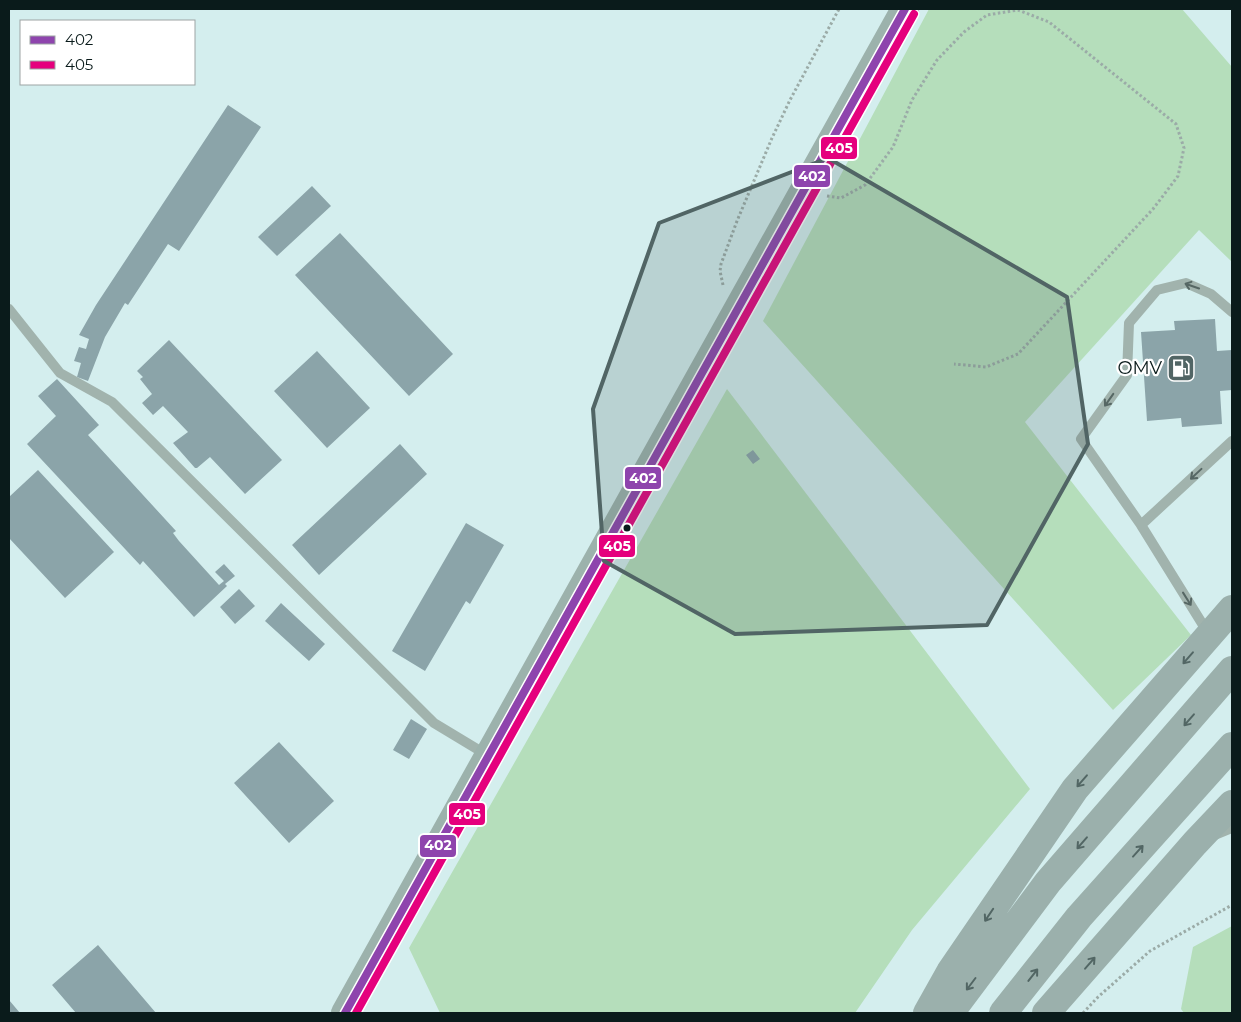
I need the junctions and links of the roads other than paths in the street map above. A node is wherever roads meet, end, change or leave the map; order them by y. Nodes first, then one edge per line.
1 (905, 9) edge
2 (9, 309) edge
3 (1232, 312) edge
4 (1232, 441) edge
5 (1141, 525) junction
6 (1232, 609) edge
7 (1209, 634) junction
8 (1232, 670) edge
9 (1232, 746) edge
10 (488, 756) junction
11 (1232, 804) edge
12 (1232, 828) edge
13 (1195, 843) junction
14 (345, 1013) edge
15 (927, 1013) edge
16 (950, 1013) edge
17 (1003, 1013) edge
18 (1046, 1013) edge

1 - 10 main road
2 - 10 lane
3 -> 5 lane
4 -> 5 lane
5 -> 7 lane
6 - 7 highway
7 -> 15 highway
8 -> 16 highway
17 -> 9 highway
10 - 14 main road
11 - 13 highway
12 - 13 lane
18 -> 13 highway

